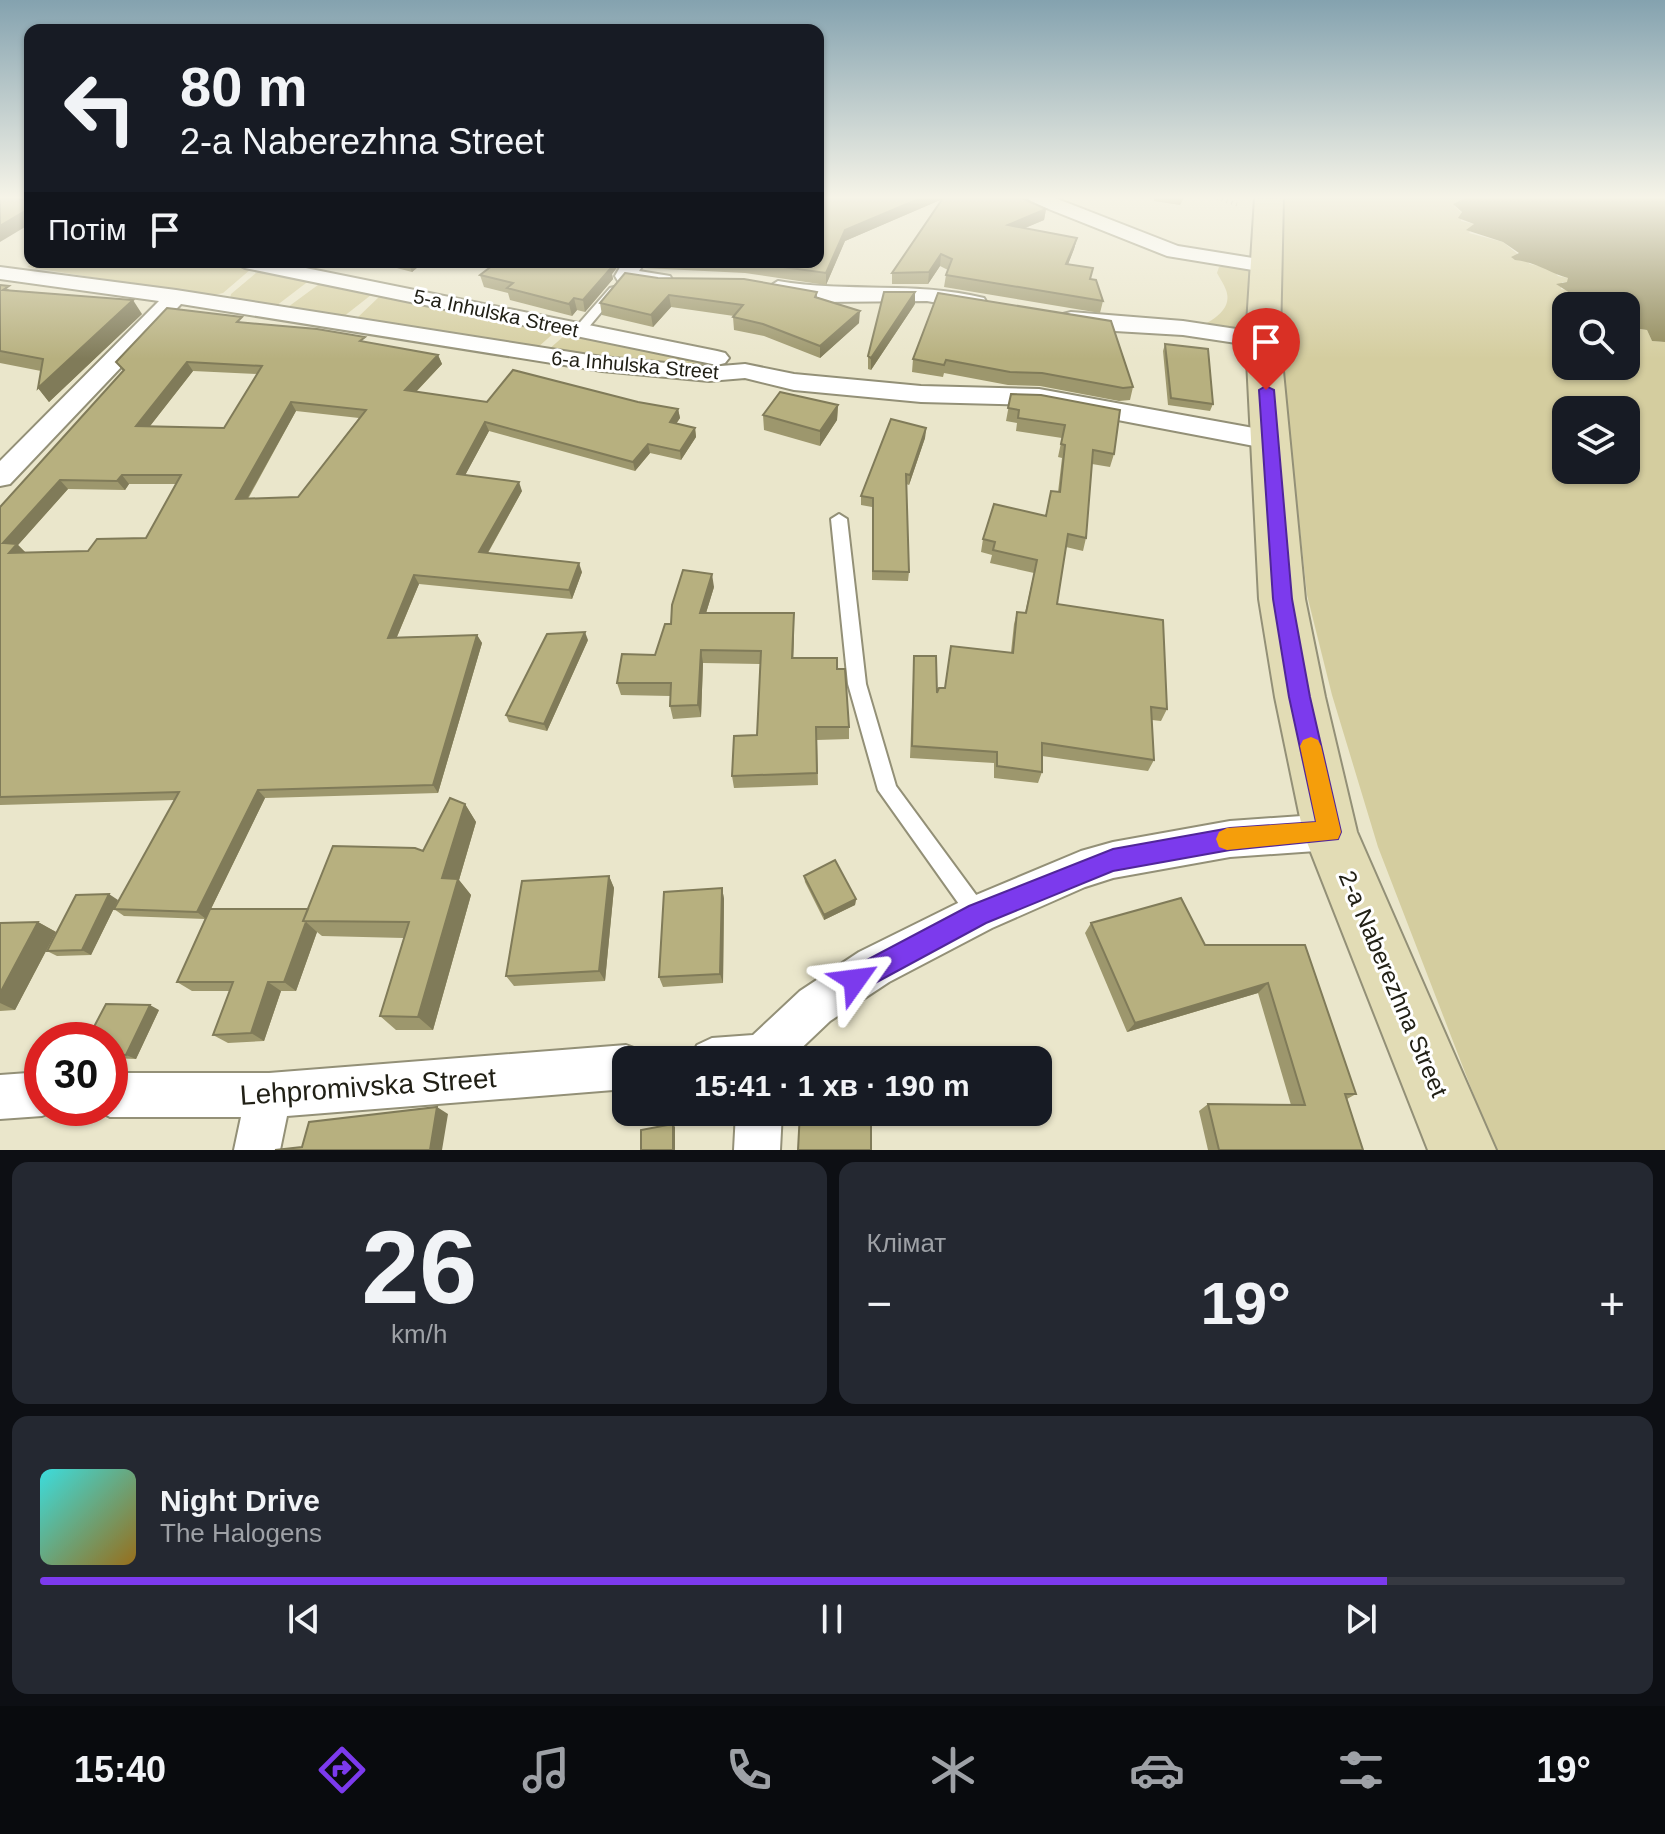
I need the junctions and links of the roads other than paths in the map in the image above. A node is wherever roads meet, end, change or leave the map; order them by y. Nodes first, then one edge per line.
1 (1173, 252) edge
2 (1266, 252) edge
3 (1265, 266) junction
4 (274, 268) edge
5 (630, 269) edge
6 (0, 273) edge
7 (688, 281) edge
8 (760, 285) edge
9 (176, 297) junction
10 (1005, 307) edge
11 (1052, 315) edge
12 (579, 331) junction
13 (1263, 340) junction
14 (745, 371) junction
15 (1270, 440) junction
16 (0, 477) edge
17 (839, 519) dead end
18 (1330, 832) junction
19 (978, 914) junction
20 (774, 1046) edge
21 (612, 1068) edge
22 (24, 1095) edge
23 (128, 1095) edge
24 (269, 1095) junction
25 (0, 1097) edge
26 (758, 1126) edge
27 (257, 1150) edge
28 (757, 1150) edge
29 (1462, 1150) edge

1 - 3 street
2 - 3 main road, 2-a Naberezhna Street
3 - 13 main road, 2-a Naberezhna Street
4 - 12 street, 5-a Inhulska Street
5 - 7 street
5 - 12 lane
6 - 9 street, 6-a Inhulska Street
8 - 10 street
9 - 14 street, 6-a Inhulska Street
9 - 16 street
11 - 13 street
12 - 14 street, 5-a Inhulska Street
13 - 15 main road, 2-a Naberezhna Street
14 - 15 street, 6-a Inhulska Street
15 - 18 main road, 2-a Naberezhna Street
17 - 19 lane
18 - 19 street
18 - 29 main road, 2-a Naberezhna Street
19 - 20 street
21 - 24 street, Lehpromivska Street
22 - 25 street
23 - 24 street, Lehpromivska Street
24 - 27 street
26 - 28 street

